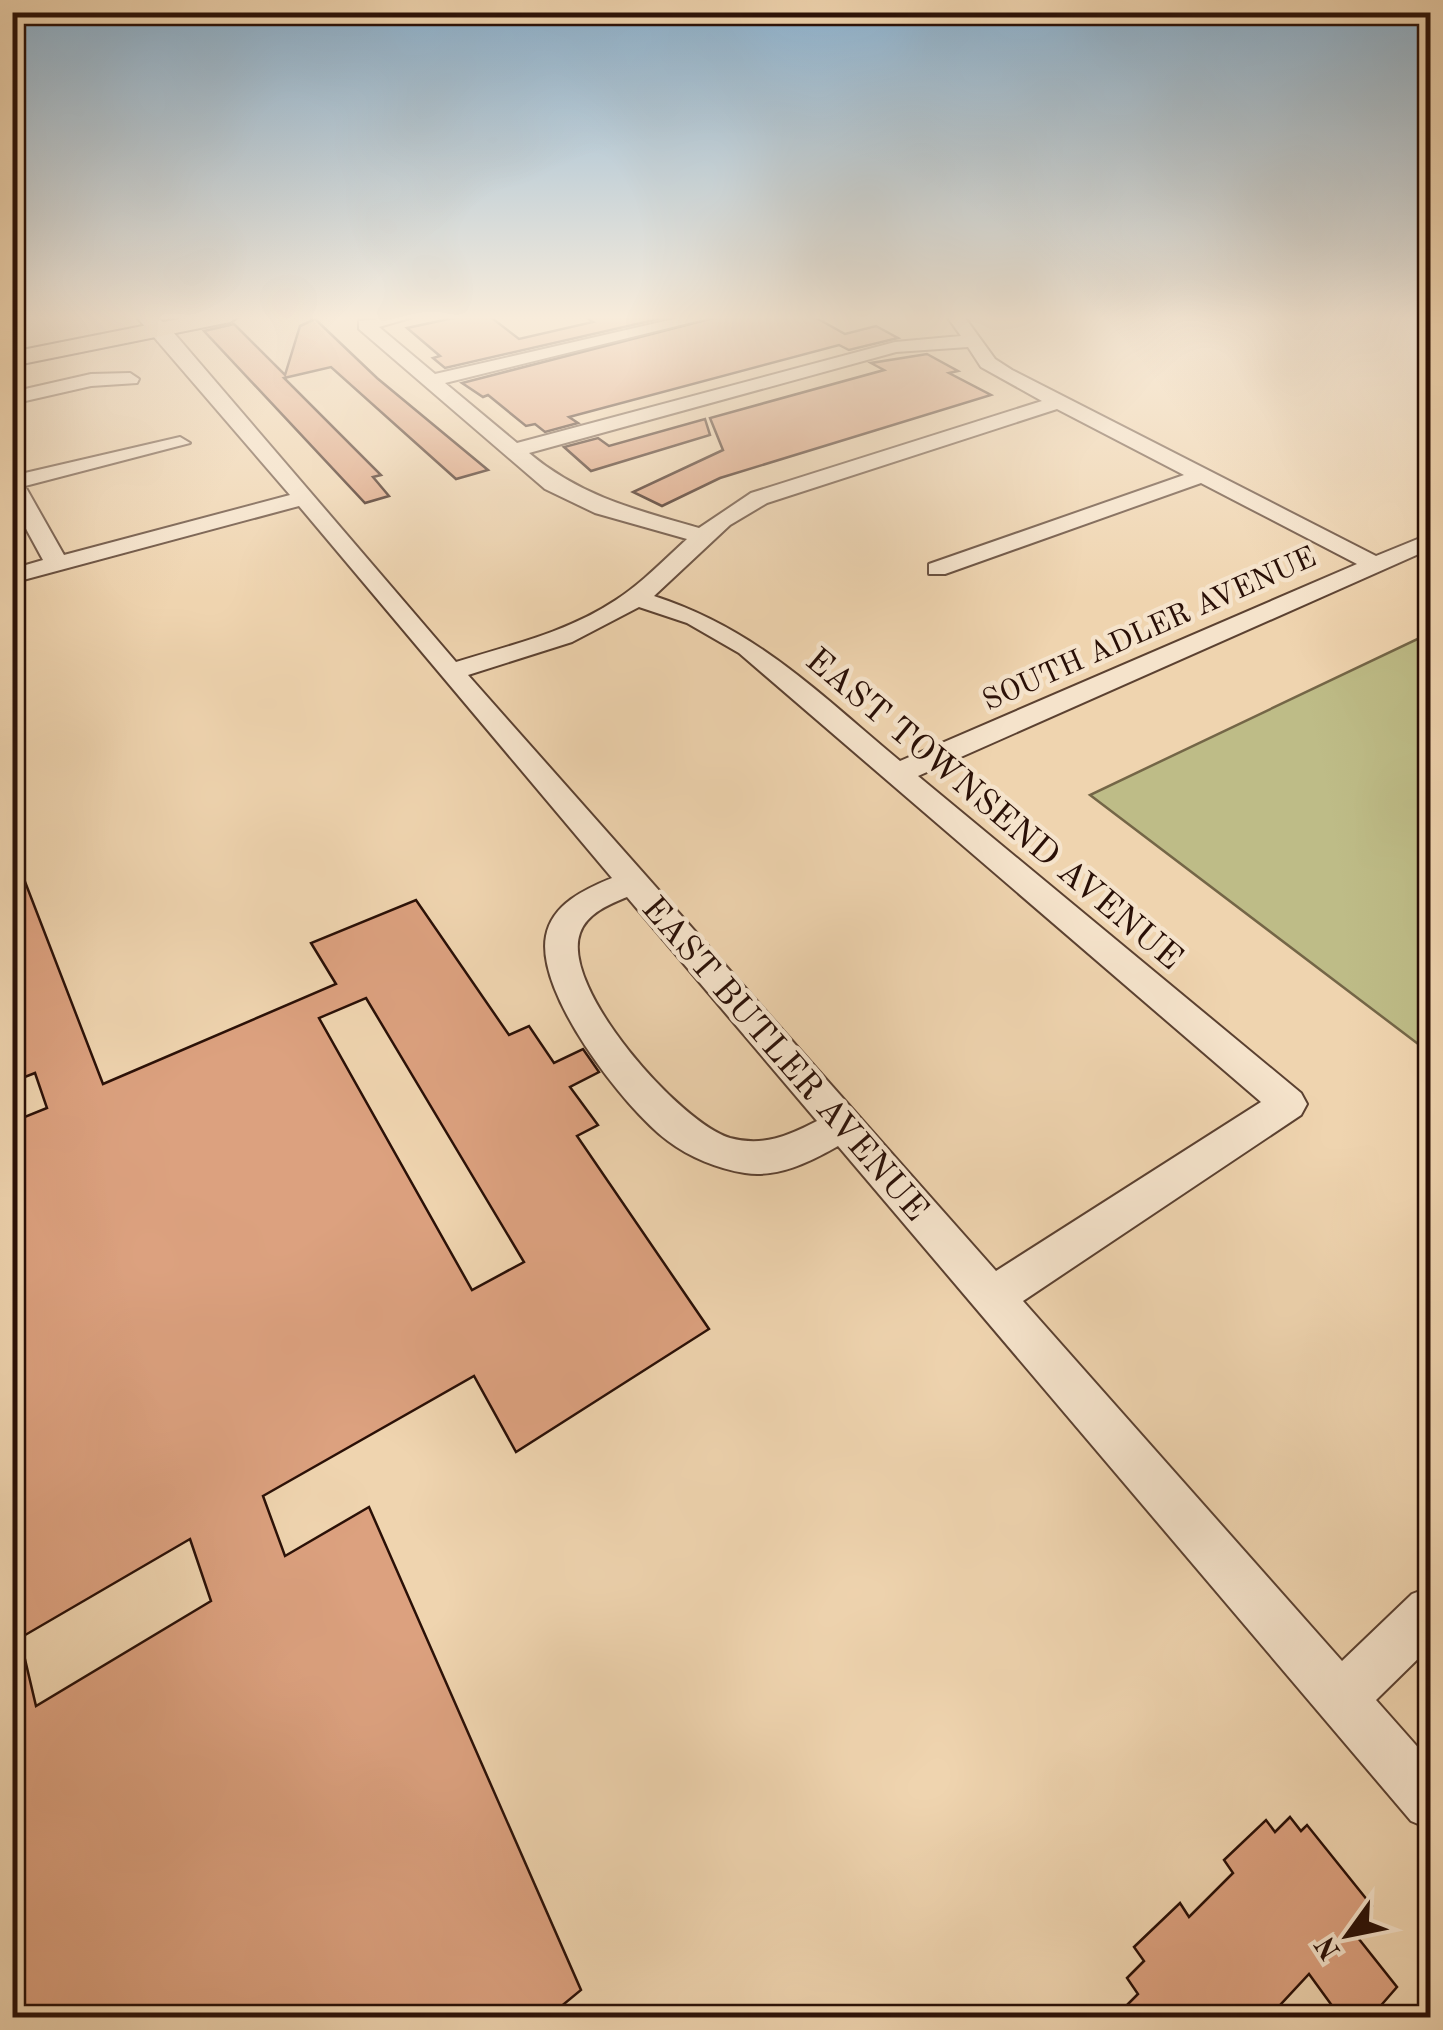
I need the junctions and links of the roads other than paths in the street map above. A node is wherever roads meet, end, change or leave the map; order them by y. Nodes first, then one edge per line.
1 (229, 410) edge
2 (464, 410) edge
3 (664, 410) edge
4 (1034, 410) edge
5 (1073, 410) edge
6 (180, 443) dead end
7 (513, 450) junction
8 (1201, 476) junction
9 (13, 482) edge
10 (307, 498) junction
11 (701, 536) junction
12 (1430, 540) edge
13 (57, 564) junction
14 (1374, 564) junction
15 (937, 568) dead end
16 (12, 576) edge
17 (636, 598) junction
18 (451, 672) junction
19 (894, 775) junction
20 (633, 882) junction
21 (843, 1124) junction
22 (993, 1297) junction
23 (1430, 1612) edge
24 (1341, 1698) junction
25 (1430, 1802) edge

1 - 10 street, EAST BUTLER AVENUE
2 - 7 street
3 - 7 street
4 - 11 street
5 - 8 street
6 - 9 street
7 - 11 street
8 - 14 street
8 - 15 street
9 - 13 street
10 - 13 street
10 - 18 street, EAST BUTLER AVENUE
11 - 17 street
12 - 14 street, SOUTH ADLER AVENUE
13 - 16 street
14 - 19 street, SOUTH ADLER AVENUE
17 - 18 street
17 - 19 street, EAST TOWNSEND AVENUE
18 - 20 street, EAST BUTLER AVENUE
19 - 22 street, EAST TOWNSEND AVENUE
20 - 21 street, EAST BUTLER AVENUE
20 - 21 street
21 - 22 street, EAST BUTLER AVENUE
22 - 24 street, EAST BUTLER AVENUE
23 - 24 street
24 - 25 street, EAST BUTLER AVENUE

